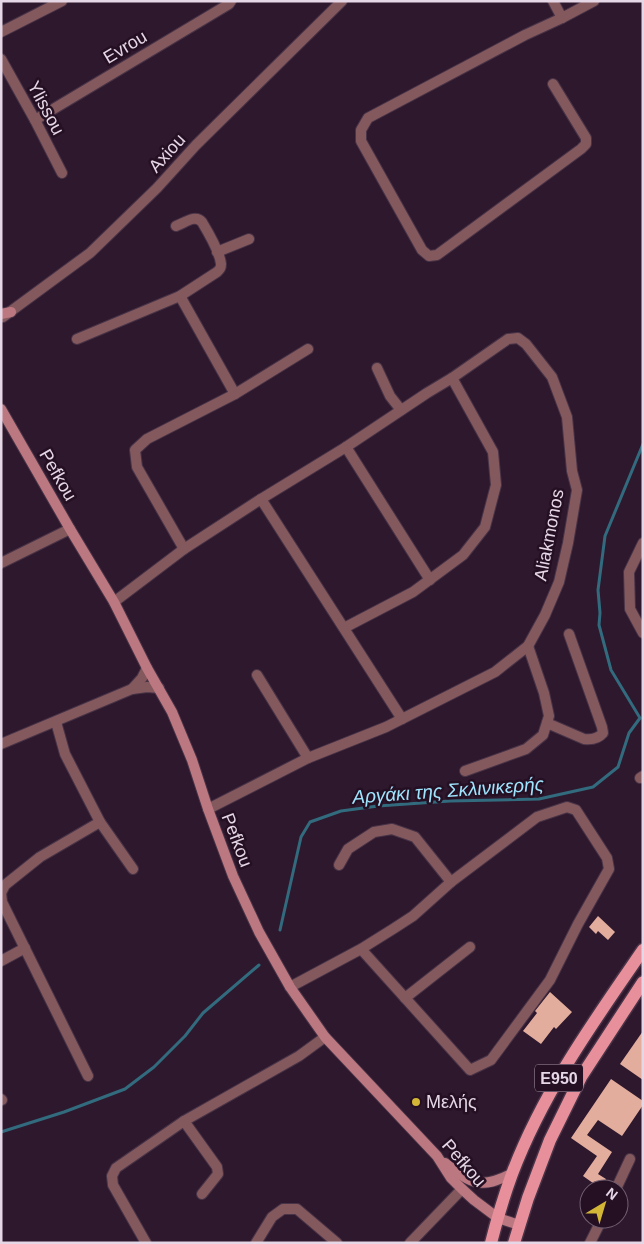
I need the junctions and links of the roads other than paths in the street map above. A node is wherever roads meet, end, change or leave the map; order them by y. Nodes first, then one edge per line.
1 (62, 1) edge
2 (231, 1) edge
3 (342, 1) edge
4 (553, 1) edge
5 (594, 1) edge
6 (562, 18) junction
7 (1, 32) edge
8 (1, 59) edge
9 (553, 84) dead end
10 (35, 120) junction
11 (62, 173) dead end
12 (176, 226) dead end
13 (249, 239) dead end
14 (217, 252) junction
15 (180, 296) junction
16 (4, 316) edge
17 (77, 338) dead end
18 (308, 350) dead end
19 (377, 368) dead end
20 (452, 378) junction
21 (235, 394) junction
22 (1, 409) edge
23 (401, 410) junction
24 (346, 447) junction
25 (261, 498) junction
26 (70, 529) junction
27 (643, 543) edge
28 (184, 549) junction
29 (1, 563) edge
30 (430, 580) junction
31 (114, 602) junction
32 (344, 628) junction
33 (643, 633) edge
34 (568, 634) dead end
35 (528, 646) junction
36 (147, 668) junction
37 (257, 675) dead end
38 (159, 688) junction
39 (132, 690) junction
40 (402, 719) junction
41 (56, 722) junction
42 (547, 723) junction
43 (1, 744) edge
44 (308, 758) junction
45 (465, 771) dead end
46 (208, 809) junction
47 (100, 822) junction
48 (339, 865) dead end
49 (133, 868) dead end
50 (451, 882) junction
51 (470, 947) dead end
52 (25, 948) junction
53 (361, 949) junction
54 (643, 950) edge
55 (1, 961) edge
56 (643, 982) edge
57 (290, 987) junction
58 (405, 998) junction
59 (325, 1037) junction
60 (88, 1076) dead end
61 (184, 1121) junction
62 (437, 1156) junction
63 (630, 1159) dead end
64 (513, 1173) junction
65 (621, 1179) edge
66 (462, 1190) junction
67 (202, 1194) dead end
68 (498, 1218) junction
69 (519, 1226) junction
70 (597, 1229) edge
71 (146, 1243) edge
72 (256, 1243) edge
73 (337, 1243) edge
74 (410, 1243) edge
75 (491, 1243) edge
76 (514, 1243) edge
77 (590, 1243) edge

1 - 7 street
2 - 10 street, Evrou
3 - 16 street, Axiou
4 - 6 street
5 - 6 street
6 - 9 street
8 - 10 street, Ylissou
10 - 11 street, Ylissou
12 - 14 street
13 - 14 street
14 - 15 street
15 - 17 street
15 - 21 street
18 - 21 street
19 - 23 street
20 - 23 street, Aliakmonos
20 - 30 street
20 - 35 street, Aliakmonos
21 - 28 street
22 - 26 main road, Pefkou
23 - 24 street, Aliakmonos
24 - 25 street, Aliakmonos
24 - 30 street
25 - 28 street, Aliakmonos
25 - 32 street
26 - 29 street
26 - 31 main road, Pefkou
27 - 33 street
28 - 31 street, Aliakmonos
30 - 32 street
31 - 36 main road, Pefkou
32 - 40 street
34 - 42 street
35 - 40 street, Aliakmonos
35 - 42 street
36 - 38 main road, Pefkou
36 - 39 street
37 - 44 street
38 - 39 street
38 - 46 main road, Pefkou
39 - 41 street
40 - 44 street, Aliakmonos
41 - 43 street
41 - 47 street
42 - 45 street
44 - 46 street, Aliakmonos
46 - 57 main road, Pefkou
47 - 49 street
47 - 52 street
48 - 50 street
50 - 53 street
50 - 58 street
51 - 58 street
52 - 55 street
52 - 60 street
53 - 57 street
53 - 58 street
54 - 64 main road, E950
56 - 69 main road, E950
57 - 59 main road, Pefkou
59 - 61 street
59 - 62 main road, Pefkou
61 - 67 street
61 - 71 street
62 - 64 main road
62 - 66 main road, Pefkou
63 - 65 street
64 - 68 main road, E950
66 - 68 main road, Pefkou
66 - 74 street
68 - 69 main road, Pefkou
68 - 75 main road
69 - 76 main road
70 - 77 street
72 - 73 street

